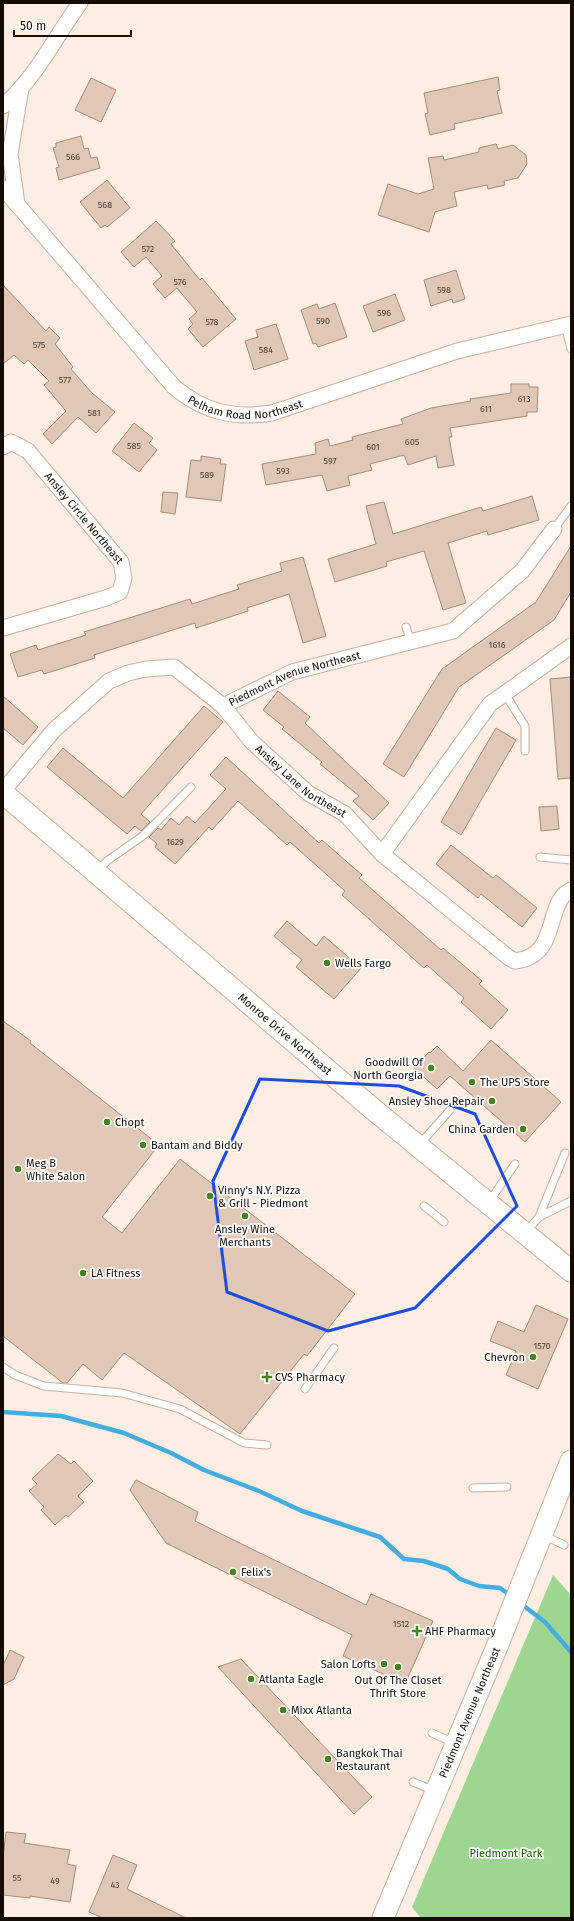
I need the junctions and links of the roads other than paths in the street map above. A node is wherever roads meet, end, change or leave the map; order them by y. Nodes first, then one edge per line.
1 (80, 3) edge
2 (21, 88) junction
3 (3, 106) edge
4 (3, 188) edge
5 (17, 204) junction
6 (568, 325) edge
7 (571, 349) edge
8 (3, 447) edge
9 (571, 506) edge
10 (554, 529) joint
11 (406, 627) dead end
12 (3, 628) edge
13 (410, 642) junction
14 (571, 646) edge
15 (505, 694) junction
16 (223, 706) junction
17 (525, 751) dead end
18 (191, 787) dead end
19 (3, 792) edge
20 (382, 854) junction
21 (540, 857) dead end
22 (571, 860) edge
23 (97, 872) junction
24 (571, 890) edge
25 (450, 1110) dead end
26 (418, 1146) junction
27 (565, 1153) dead end
28 (515, 1164) dead end
29 (571, 1201) edge
30 (487, 1204) junction
31 (424, 1206) dead end
32 (539, 1217) junction
33 (444, 1222) dead end
34 (525, 1234) junction
35 (571, 1271) edge
36 (334, 1348) dead end
37 (3, 1367) edge
38 (305, 1389) dead end
39 (267, 1445) dead end
40 (571, 1461) edge
41 (567, 1483) edge
42 (507, 1487) dead end
43 (473, 1488) dead end
44 (538, 1541) junction
45 (564, 1545) dead end
46 (432, 1733) dead end
47 (456, 1744) junction
48 (413, 1782) dead end
49 (436, 1791) junction
50 (383, 1918) edge

1 - 2 street
2 - 3 street
2 - 5 street
4 - 5 street, Pelham Road Northeast
5 - 6 street, Pelham Road Northeast
6 - 7 lane
8 - 12 street, Ansley Circle Northeast
9 - 10 lane
10 - 13 street, Piedmont Avenue Northeast
11 - 13 lane
13 - 16 street, Piedmont Avenue Northeast
14 - 15 street
15 - 17 lane
15 - 20 street
16 - 19 street, Piedmont Avenue Northeast
16 - 20 street, Ansley Lane Northeast
18 - 23 lane
19 - 23 main road, Monroe Drive Northeast
20 - 24 street
21 - 22 lane
23 - 26 main road, Monroe Drive Northeast
25 - 26 lane
26 - 30 main road, Monroe Drive Northeast
27 - 32 lane
28 - 30 lane
29 - 32 lane
30 - 34 main road, Monroe Drive Northeast
31 - 33 lane
32 - 34 lane
34 - 35 main road, Monroe Drive Northeast
36 - 38 lane
37 - 39 lane
40 - 41 main road, Piedmont Avenue Northeast
41 - 44 main road, Piedmont Avenue Northeast
42 - 43 lane
44 - 45 lane
44 - 47 main road, Piedmont Avenue Northeast
46 - 47 lane
47 - 49 main road, Piedmont Avenue Northeast
48 - 49 lane
49 - 50 main road, Piedmont Avenue Northeast

